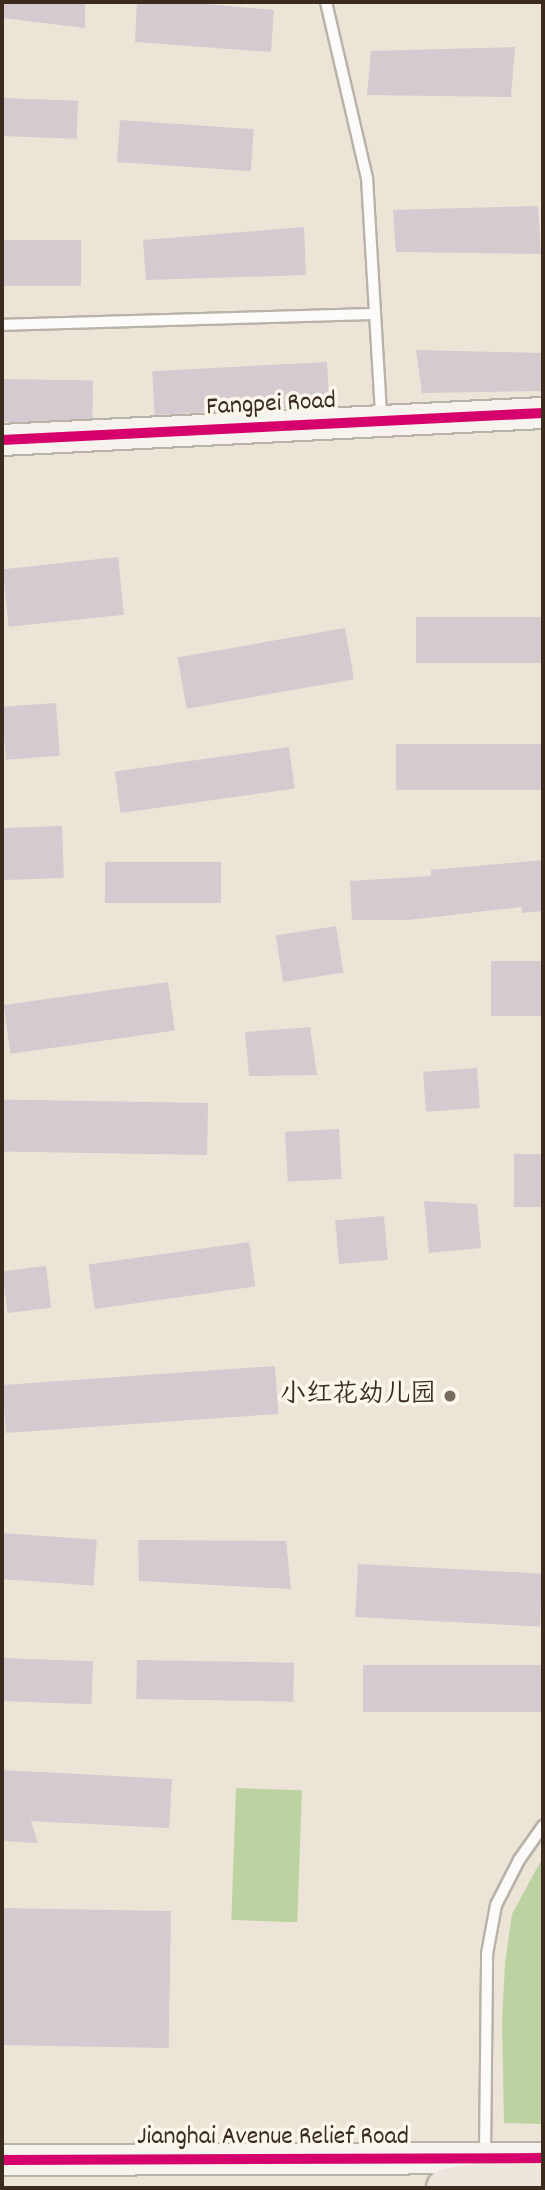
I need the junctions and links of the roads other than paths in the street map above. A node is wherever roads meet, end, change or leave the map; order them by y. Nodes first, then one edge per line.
1 (326, 2) edge
2 (375, 314) junction
3 (2, 325) edge
4 (543, 413) edge
5 (381, 423) junction
6 (2, 440) edge
7 (543, 1826) edge
8 (485, 2158) junction
9 (543, 2158) edge
10 (2, 2160) edge
11 (543, 2170) edge
12 (446, 2188) edge

1 - 2 lane
2 - 3 lane
2 - 5 lane
4 - 5 street, Fangpei Road
5 - 6 street, Fangpei Road
7 - 8 lane
8 - 9 street, Jianghai Avenue Relief Road
8 - 10 street, Jianghai Avenue Relief Road
11 - 12 highway

